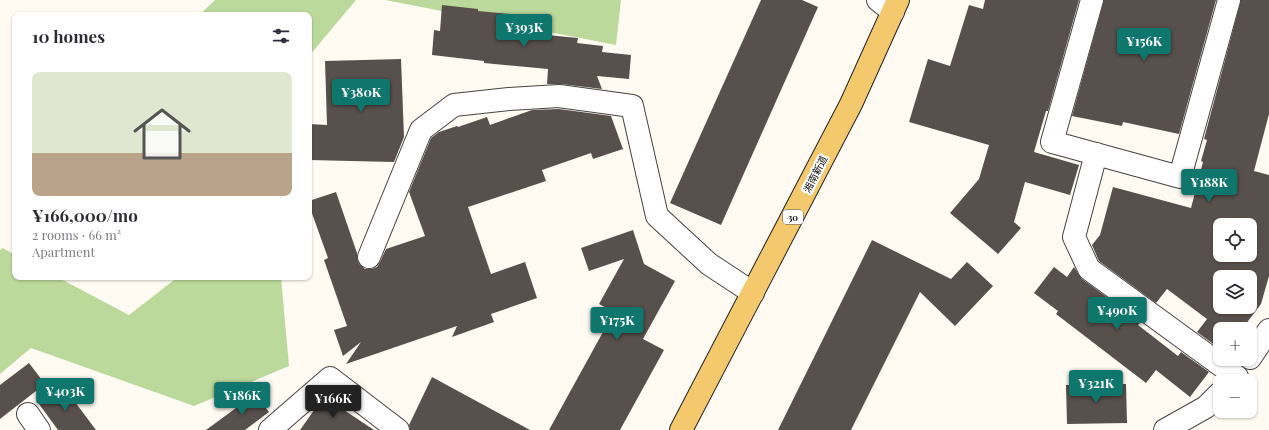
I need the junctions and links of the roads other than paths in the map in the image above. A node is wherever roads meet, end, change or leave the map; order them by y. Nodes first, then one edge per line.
1 (1092, 0) edge
2 (1229, 0) edge
3 (890, 4) edge
4 (1096, 154) junction
5 (369, 257) dead end
6 (753, 293) junction
7 (1269, 330) edge
8 (1257, 348) edge
9 (1244, 366) edge
10 (1227, 374) edge
11 (1238, 374) edge
12 (1213, 400) edge
13 (270, 430) edge
14 (398, 430) edge
15 (680, 430) edge
16 (1165, 430) edge

1 - 4 street
2 - 4 street
3 - 6 main road, 湘南新道 / 30
4 - 10 street
5 - 6 street
6 - 15 main road, 湘南新道 / 30
7 - 8 street
9 - 11 street
12 - 16 street
13 - 14 street

